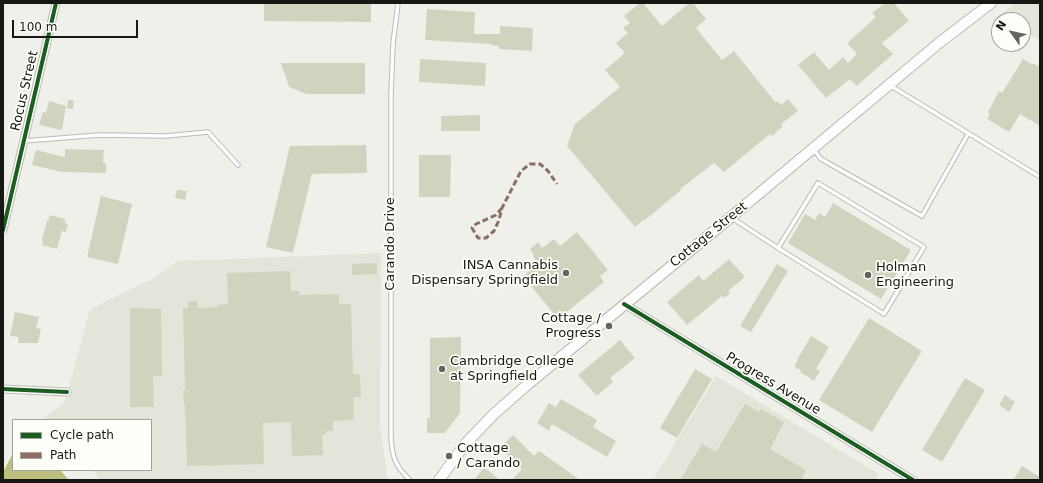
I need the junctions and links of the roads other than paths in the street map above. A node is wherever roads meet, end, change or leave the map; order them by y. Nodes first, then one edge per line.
1 (56, 3) edge
2 (398, 3) edge
3 (991, 3) edge
4 (888, 85) junction
5 (968, 134) junction
6 (24, 141) junction
7 (812, 149) junction
8 (238, 165) dead end
9 (1040, 178) edge
10 (731, 217) junction
11 (3, 230) edge
12 (778, 248) junction
13 (624, 304) junction
14 (3, 389) edge
15 (67, 392) dead end
16 (410, 480) edge
17 (439, 480) edge
18 (913, 480) edge

1 - 6 street, Rocus Street
2 - 16 lane, Carando Drive
3 - 4 main road, Cottage Street
4 - 5 lane
4 - 7 main road, Cottage Street
5 - 7 lane
5 - 9 lane
6 - 8 lane
6 - 11 street, Rocus Street
7 - 10 main road, Cottage Street
10 - 12 lane
10 - 13 main road, Cottage Street
12 - 12 lane
13 - 17 main road, Cottage Street
13 - 18 street, Progress Avenue
14 - 15 street

